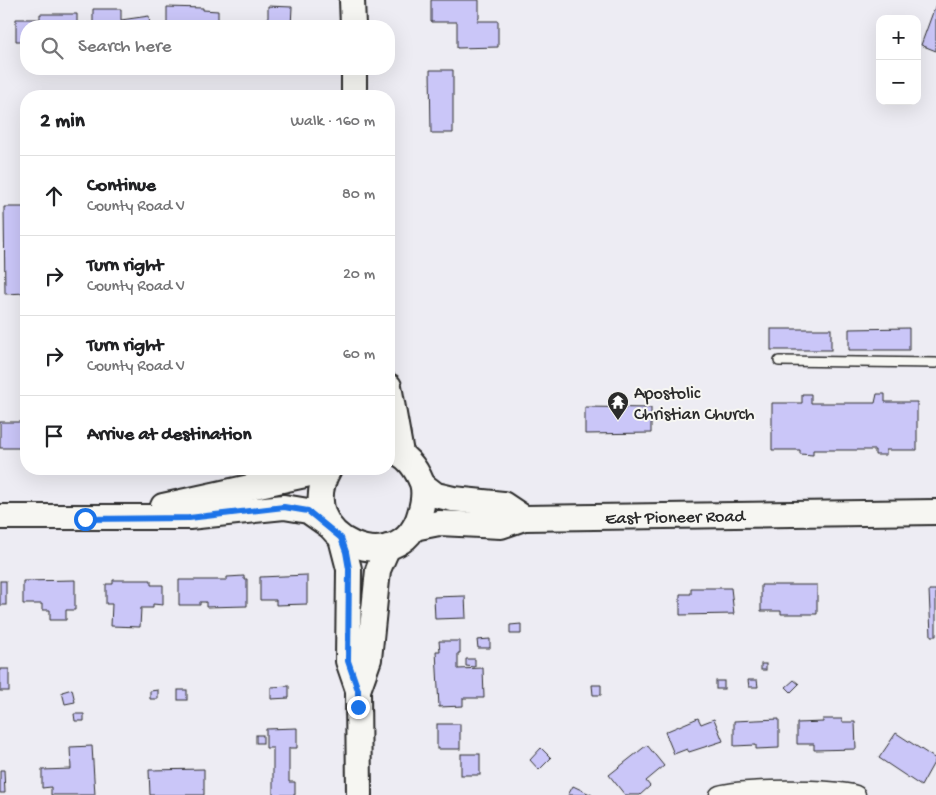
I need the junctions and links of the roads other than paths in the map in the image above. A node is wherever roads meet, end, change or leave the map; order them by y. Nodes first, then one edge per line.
1 (352, 0) edge
2 (353, 20) edge
3 (354, 75) edge
4 (354, 90) edge
5 (779, 361) dead end
6 (936, 363) edge
7 (395, 451) edge
8 (303, 475) edge
9 (327, 475) edge
10 (423, 485) junction
11 (936, 512) edge
12 (0, 517) edge
13 (524, 518) junction
14 (85, 519) junction
15 (414, 528) junction
16 (334, 531) junction
17 (388, 547) junction
18 (358, 690) junction
19 (359, 795) edge
20 (719, 795) edge
21 (856, 795) edge

1 - 2 main road
3 - 4 main road
5 - 6 lane
7 - 10 main road
8 - 14 main road
9 - 16 main road
10 - 13 main road
10 - 15 main road
11 - 13 main road, East Pioneer Road
12 - 14 main road
13 - 15 main road, East Pioneer Road
14 - 16 main road
15 - 17 main road
16 - 17 main road
16 - 18 main road
17 - 18 main road
18 - 19 main road
20 - 21 street

